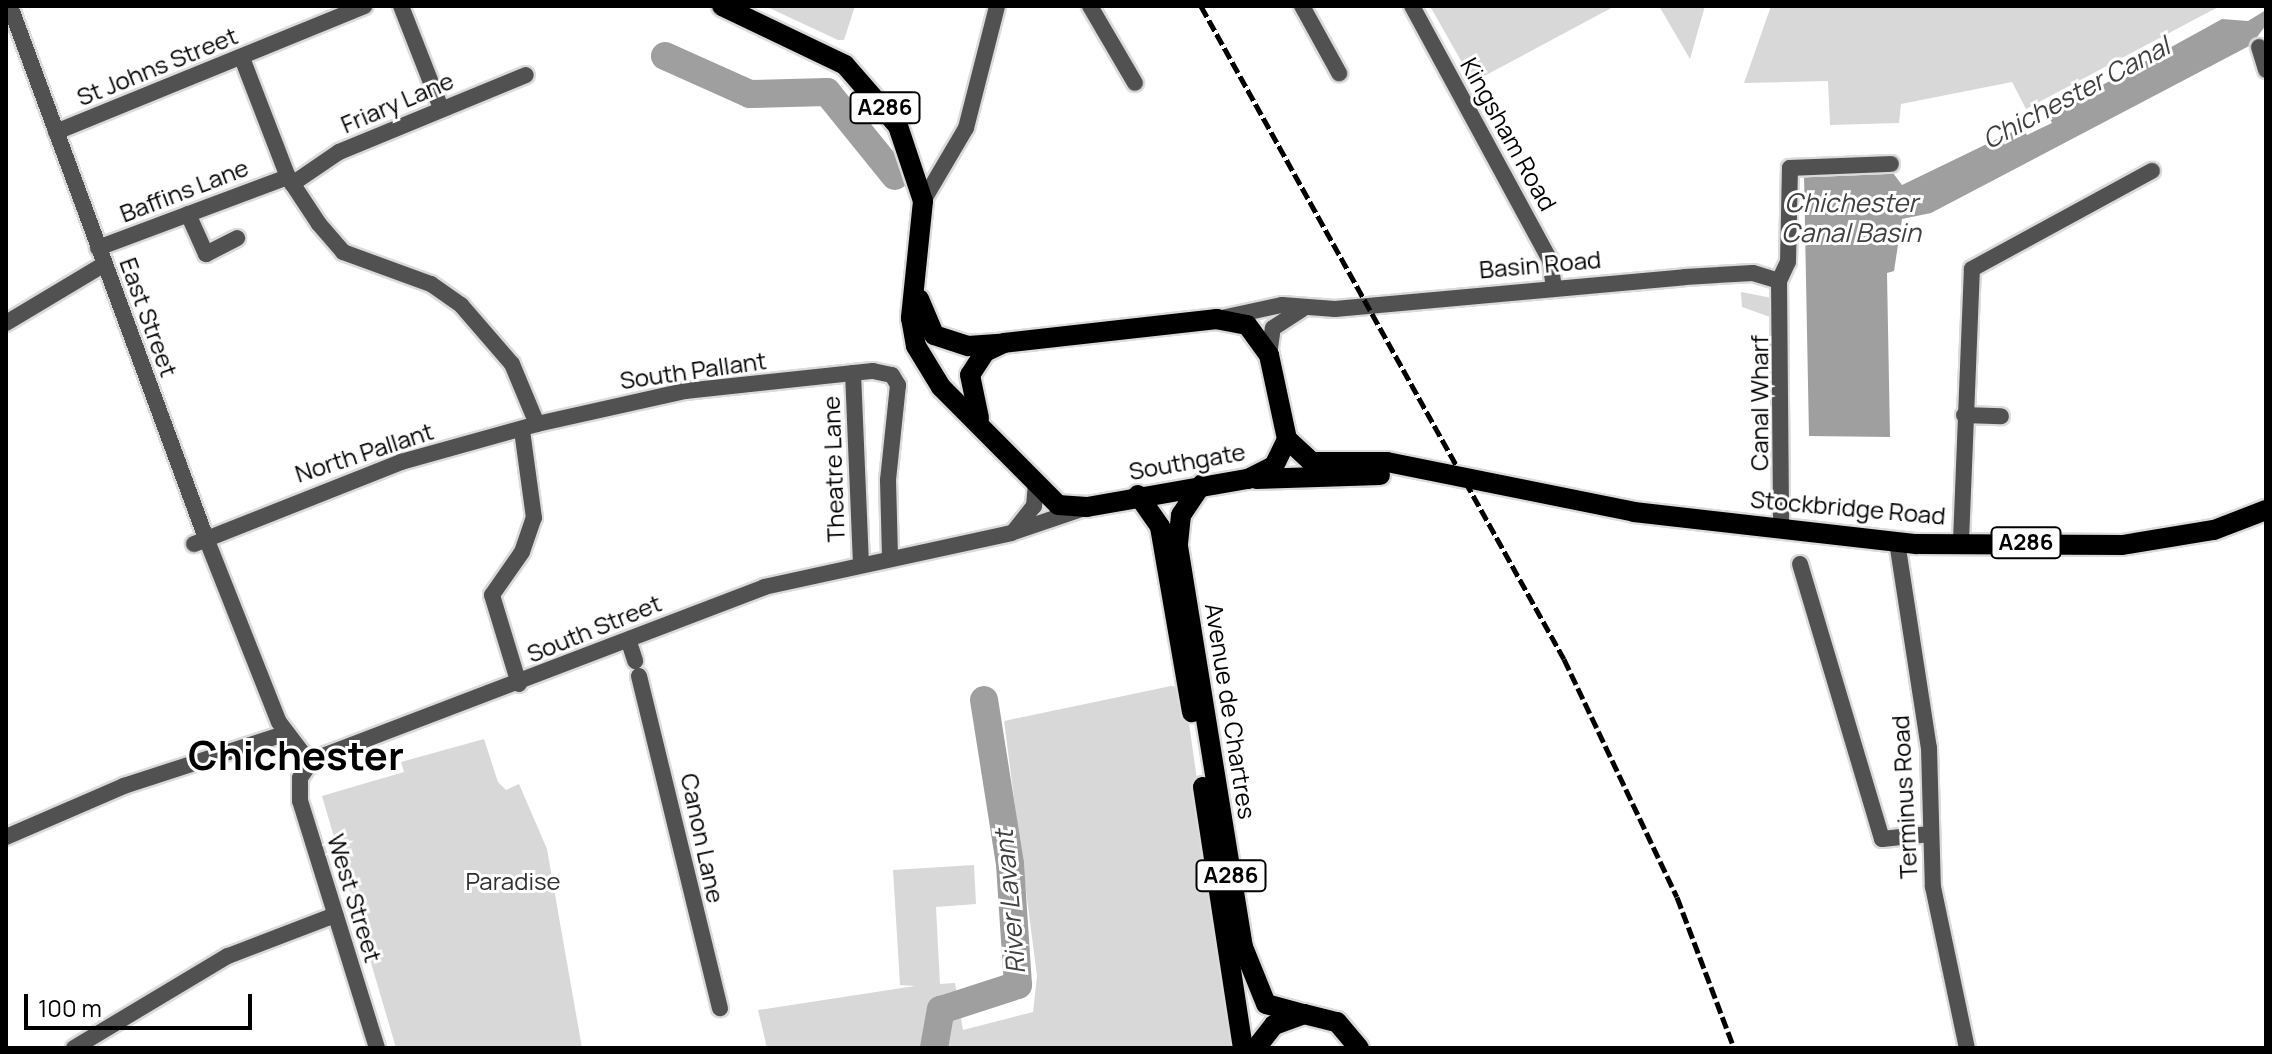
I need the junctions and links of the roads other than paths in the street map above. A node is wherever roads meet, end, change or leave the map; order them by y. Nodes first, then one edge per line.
1 (364, 6) edge
2 (401, 6) edge
3 (722, 6) edge
4 (997, 6) edge
5 (1090, 6) edge
6 (1302, 6) edge
7 (1412, 6) edge
8 (11, 18) edge
9 (2259, 47) dead end
10 (242, 58) junction
11 (2266, 70) edge
12 (1339, 73) dead end
13 (526, 75) dead end
14 (1135, 83) dead end
15 (441, 108) junction
16 (56, 132) junction
17 (1891, 164) dead end
18 (2152, 171) dead end
19 (290, 180) junction
20 (923, 201) junction
21 (188, 214) junction
22 (237, 238) dead end
23 (101, 256) junction
24 (1779, 281) junction
25 (1554, 289) junction
26 (918, 294) junction
27 (1303, 308) junction
28 (1217, 319) junction
29 (6, 323) edge
30 (1004, 343) junction
31 (1269, 355) junction
32 (853, 373) junction
33 (1964, 415) junction
34 (2001, 416) dead end
35 (979, 418) junction
36 (529, 427) junction
37 (1287, 439) junction
38 (1403, 467) junction
39 (1248, 479) junction
40 (1202, 484) junction
41 (1036, 485) junction
42 (1138, 495) junction
43 (1087, 507) junction
44 (2266, 510) edge
45 (1781, 525) junction
46 (1011, 533) junction
47 (200, 541) junction
48 (1961, 541) junction
49 (1897, 542) junction
50 (895, 557) junction
51 (861, 563) junction
52 (1800, 564) dead end
53 (629, 642) junction
54 (519, 684) junction
55 (287, 733) junction
56 (310, 763) junction
57 (1930, 834) junction
58 (6, 837) edge
59 (335, 915) junction
60 (720, 1008) dead end
61 (1304, 1014) junction
62 (1360, 1045) edge
63 (74, 1048) edge
64 (377, 1048) edge
65 (1243, 1048) edge
66 (1256, 1048) edge
67 (1967, 1048) edge

1 - 10 street, St Johns Street
2 - 15 street
3 - 20 main road, A286
4 - 20 street
5 - 14 street
6 - 12 street
7 - 25 street, Kingsham Road
8 - 16 street, East Street
9 - 11 street
10 - 16 street, St Johns Street
10 - 19 street
13 - 15 street, Friary Lane
15 - 19 street, Friary Lane
16 - 23 street, East Street
17 - 24 street, Canal Wharf
18 - 33 street
19 - 21 street, Baffins Lane
19 - 36 street
20 - 26 main road, A286
21 - 22 street
21 - 23 street, Baffins Lane
23 - 29 street, Baffins Lane
23 - 47 street, East Street
24 - 25 street, Basin Road
24 - 45 street, Canal Wharf
25 - 27 street, Basin Road
26 - 30 main road, A286
26 - 35 main road, A286
27 - 28 street, Basin Road
27 - 31 street
28 - 30 main road, A286
28 - 31 main road, A286
30 - 35 main road, A286
31 - 37 main road, A286
32 - 36 street, South Pallant
32 - 50 street, South Pallant
32 - 51 street, Theatre Lane
33 - 34 street
33 - 48 street
35 - 41 main road, Southgate / A286
36 - 47 street, North Pallant
36 - 54 street
37 - 38 main road, A286
37 - 39 main road, Southgate
38 - 39 main road, A286
38 - 45 main road, Stockbridge Road / A286
39 - 40 main road, Southgate / A286
40 - 42 main road, Southgate / A286
40 - 61 main road, Avenue de Chartres / A286
41 - 43 main road, Southgate / A286
41 - 46 street
42 - 43 main road, Southgate / A286
42 - 65 main road, Avenue de Chartres / A286
43 - 46 street, Southgate
44 - 48 main road, Stockbridge Road / A286
45 - 49 main road, Stockbridge Road / A286
46 - 50 street, Southgate
47 - 55 street, East Street
48 - 49 main road, Stockbridge Road / A286
49 - 57 street, Terminus Road
50 - 51 street, South Street
51 - 53 street, South Street
52 - 57 street
53 - 54 street, South Street
53 - 60 street, Canon Lane
54 - 56 street, South Street
55 - 56 street, East Street
55 - 58 street
56 - 59 street, West Street
57 - 67 street, Terminus Road
59 - 63 street
59 - 64 street, West Street
61 - 62 main road
61 - 66 main road

